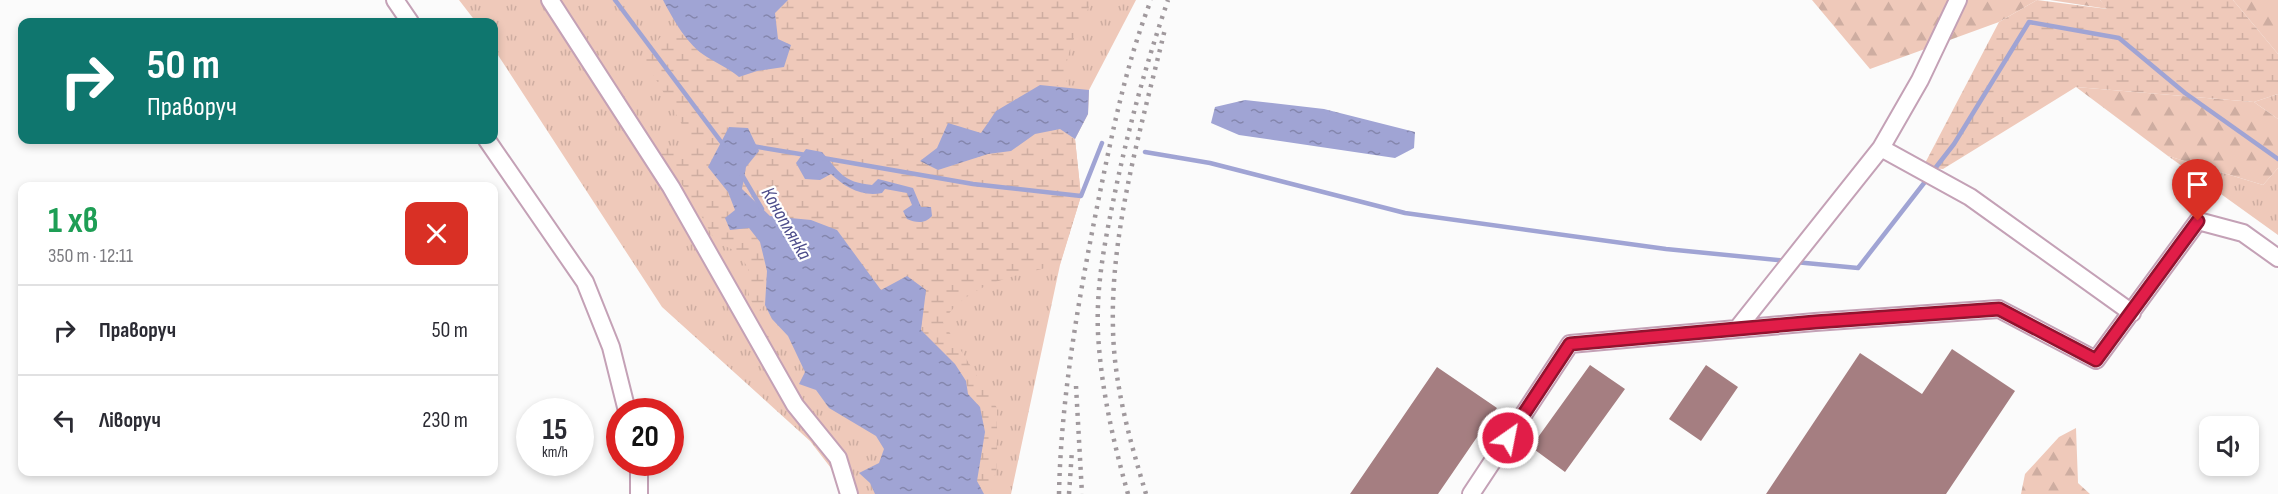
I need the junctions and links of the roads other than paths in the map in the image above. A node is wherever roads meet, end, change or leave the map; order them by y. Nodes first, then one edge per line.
1 (395, 0) edge
2 (550, 0) edge
3 (1958, 0) edge
4 (407, 18) edge
5 (490, 144) edge
6 (1881, 148) junction
7 (2278, 258) edge
8 (2132, 313) junction
9 (1737, 329) junction
10 (624, 398) edge
11 (639, 476) edge
12 (639, 494) edge
13 (849, 494) edge
14 (1471, 494) edge

1 - 4 street
2 - 13 street
3 - 6 street
5 - 10 street
6 - 8 street
6 - 9 street
7 - 8 street
8 - 9 street
9 - 14 street
11 - 12 street

